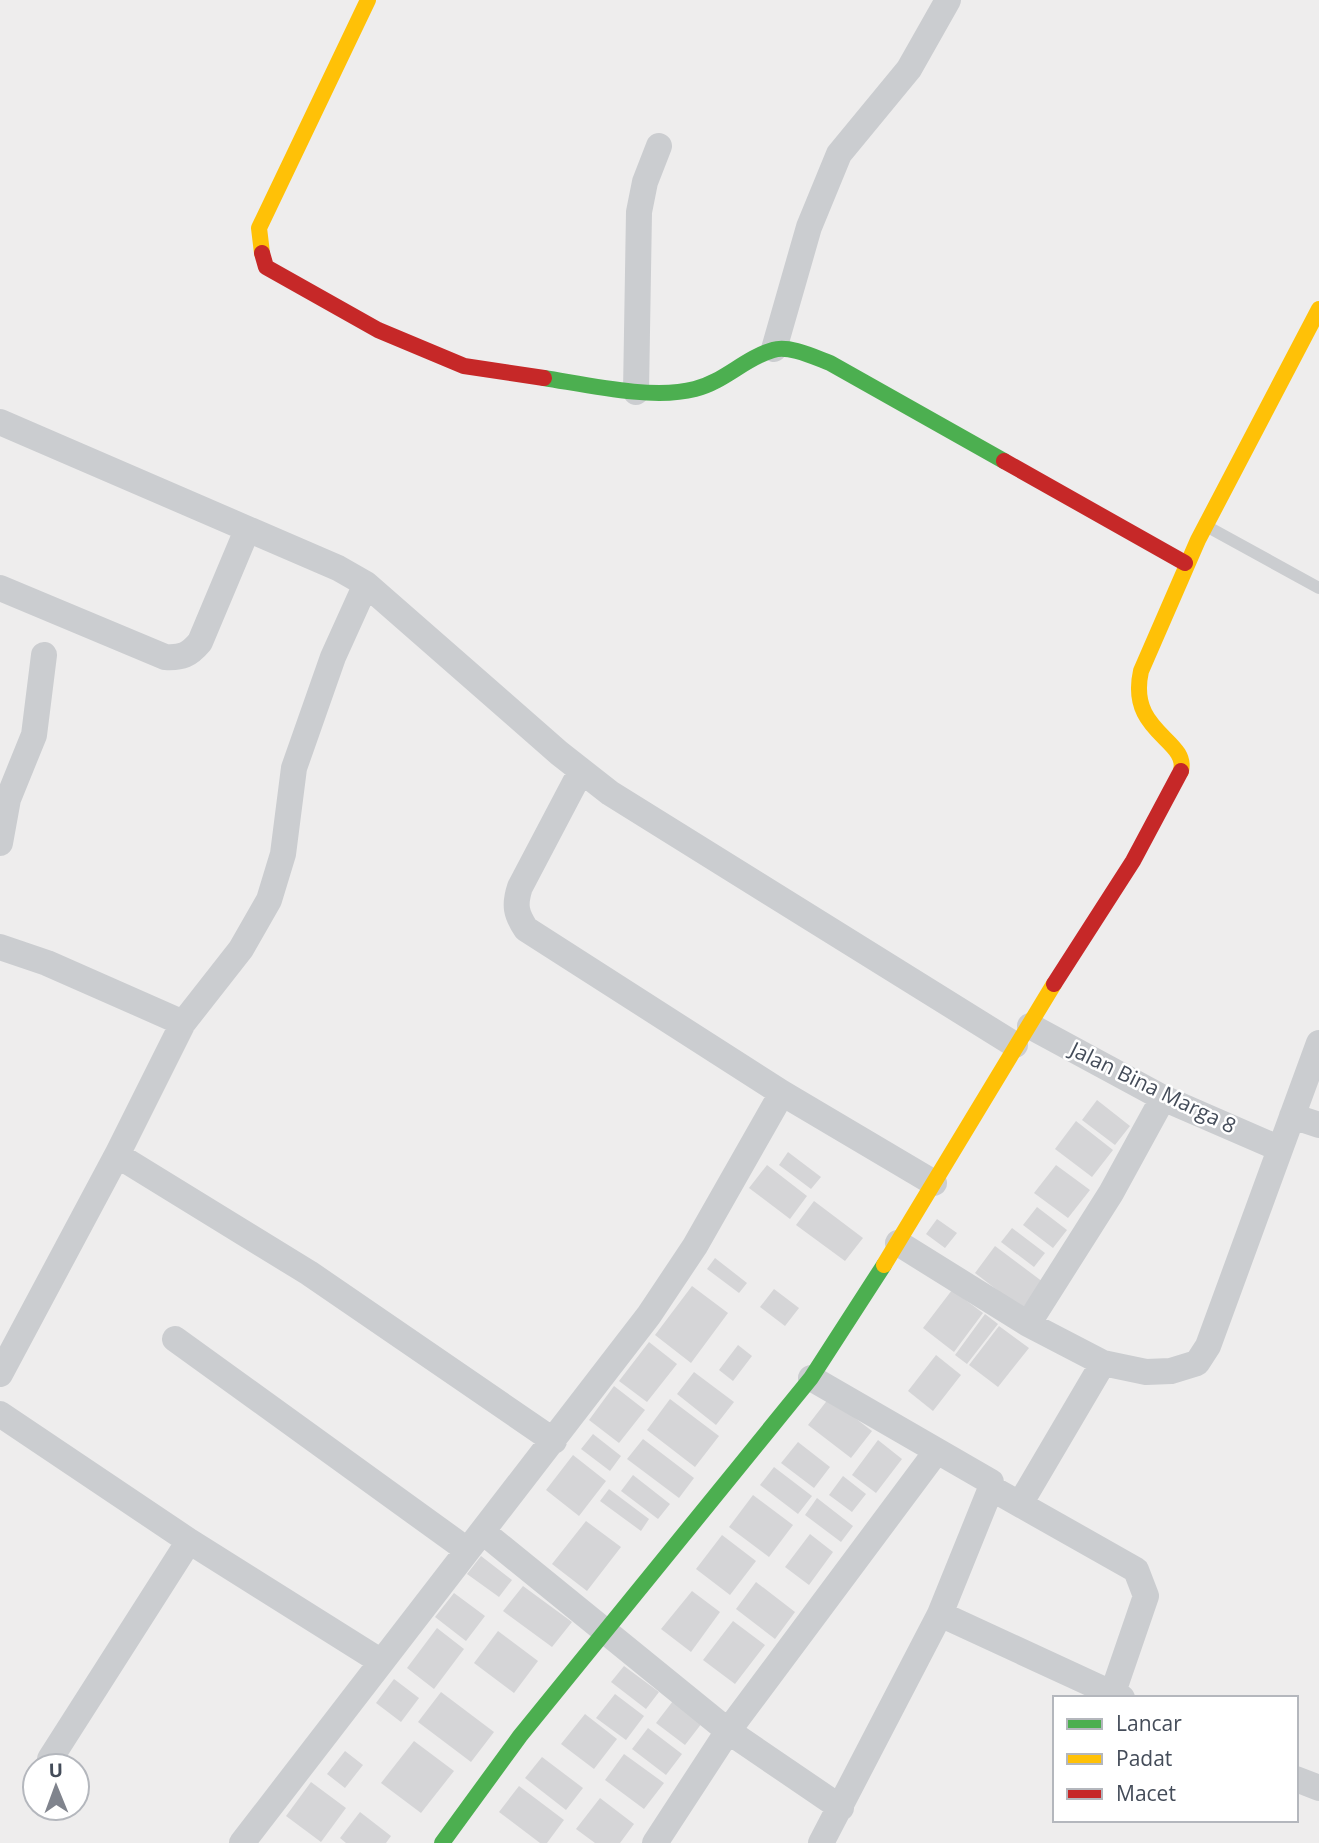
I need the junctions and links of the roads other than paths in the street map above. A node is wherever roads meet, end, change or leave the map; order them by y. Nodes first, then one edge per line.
1 (368, 0) edge
2 (948, 0) edge
3 (659, 146) dead end
4 (1319, 309) edge
5 (774, 349) junction
6 (636, 392) junction
7 (0, 422) edge
8 (1205, 525) junction
9 (247, 530) junction
10 (1185, 563) junction
11 (366, 584) junction
12 (0, 588) edge
13 (1319, 588) edge
14 (44, 655) dead end
15 (581, 771) junction
16 (0, 843) edge
17 (0, 947) edge
18 (183, 1023) junction
19 (1022, 1036) junction
20 (1319, 1043) edge
21 (782, 1093) junction
22 (1163, 1098) junction
23 (1292, 1116) junction
24 (1319, 1125) edge
25 (1278, 1148) junction
26 (117, 1155) junction
27 (934, 1183) junction
28 (898, 1243) junction
29 (1028, 1324) junction
30 (175, 1339) dead end
31 (1102, 1363) junction
32 (0, 1374) edge
33 (811, 1378) junction
34 (0, 1414) edge
35 (554, 1441) junction
36 (936, 1452) junction
37 (991, 1488) junction
38 (1020, 1504) junction
39 (189, 1541) junction
40 (475, 1541) junction
41 (940, 1614) junction
42 (608, 1631) junction
43 (380, 1661) junction
44 (1117, 1696) edge
45 (729, 1731) junction
46 (54, 1752) edge
47 (1298, 1780) edge
48 (1319, 1788) edge
49 (841, 1808) junction
50 (661, 1841) edge
51 (242, 1843) edge
52 (442, 1843) edge
53 (821, 1843) edge

1 - 6 street
2 - 5 street
3 - 6 street
4 - 8 street
5 - 6 street
5 - 10 street
7 - 9 street, Jalan Bina Marga 8
8 - 10 street
8 - 13 lane
9 - 11 street, Jalan Bina Marga 8
9 - 12 street
10 - 19 street
11 - 15 street, Jalan Bina Marga 8
11 - 18 street
14 - 16 street
15 - 19 street, Jalan Bina Marga 8
15 - 21 street
17 - 18 street
18 - 26 street
19 - 22 street, Jalan Bina Marga 8
19 - 27 street
20 - 23 street
21 - 27 street
21 - 35 street
22 - 25 street, Jalan Bina Marga 8
22 - 29 street
23 - 24 street
23 - 25 street
25 - 31 street
26 - 32 street
26 - 35 street
27 - 28 street
28 - 29 street
28 - 33 street
29 - 31 street
30 - 40 street
31 - 38 street
33 - 36 street
33 - 42 street
34 - 39 street
35 - 40 street
36 - 37 street
36 - 45 street
37 - 38 street
37 - 41 street
38 - 44 street
39 - 43 street
39 - 46 street
40 - 42 street
40 - 43 street
41 - 44 street
41 - 49 street
42 - 45 street
42 - 52 street
43 - 51 street
45 - 49 street
45 - 50 street
47 - 48 street
49 - 53 street

